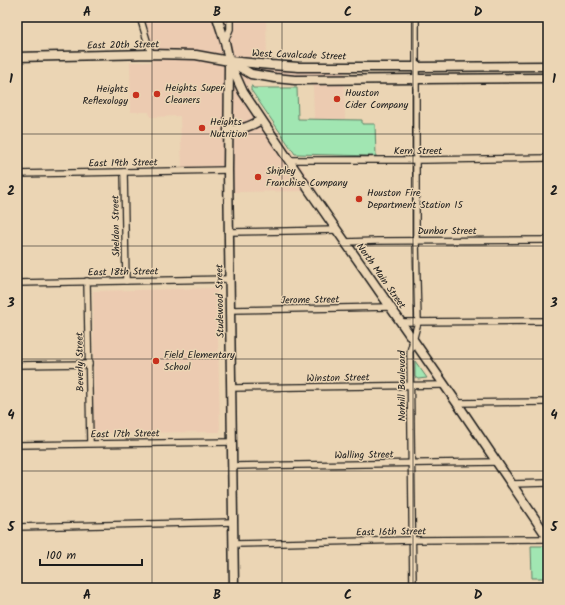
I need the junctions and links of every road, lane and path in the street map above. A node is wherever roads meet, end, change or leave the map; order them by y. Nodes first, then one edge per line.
1 (140, 17) edge
2 (217, 17) edge
3 (230, 17) edge
4 (416, 17) edge
5 (225, 42) junction
6 (151, 54) junction
7 (17, 57) edge
8 (229, 61) junction
9 (548, 66) edge
10 (416, 67) junction
11 (548, 78) edge
12 (416, 79) junction
13 (261, 120) junction
14 (228, 130) junction
15 (548, 158) edge
16 (288, 160) junction
17 (417, 160) junction
18 (228, 170) junction
19 (124, 172) junction
20 (17, 174) edge
21 (336, 230) junction
22 (229, 232) junction
23 (416, 240) junction
24 (548, 240) edge
25 (345, 242) junction
26 (230, 279) junction
27 (126, 280) junction
28 (87, 281) junction
29 (17, 283) edge
30 (390, 307) junction
31 (230, 310) junction
32 (548, 321) edge
33 (400, 322) junction
34 (418, 322) junction
35 (413, 340) junction
36 (89, 364) junction
37 (17, 365) edge
38 (410, 385) junction
39 (444, 385) junction
40 (232, 388) junction
41 (548, 402) edge
42 (457, 403) junction
43 (232, 442) junction
44 (90, 443) junction
45 (17, 445) edge
46 (497, 462) junction
47 (412, 463) junction
48 (233, 466) junction
49 (548, 483) edge
50 (511, 484) junction
51 (234, 522) junction
52 (17, 527) edge
53 (548, 538) edge
54 (412, 540) junction
55 (234, 544) junction
56 (234, 588) edge
57 (413, 588) edge

1 - 6 street
2 - 5 main road, North Main Street
3 - 5 street
4 - 10 street, Norhill Boulevard
5 - 8 main road, North Main Street
6 - 7 main road, East 20th Street
6 - 8 main road, East 20th Street
8 - 10 main road, West Cavalcade Street
8 - 12 main road, West Cavalcade Street
8 - 13 main road, North Main Street
8 - 14 main road, Studewood Street
9 - 10 main road, West Cavalcade Street
10 - 12 street, Norhill Boulevard
11 - 12 main road, West Cavalcade Street
12 - 17 street, Norhill Boulevard
13 - 14 main road
13 - 16 main road, North Main Street
14 - 18 main road, Studewood Street
15 - 17 street, Kern Street
16 - 17 street, Kern Street
16 - 21 main road, North Main Street
17 - 23 street, Norhill Boulevard
18 - 19 street, East 19th Street
18 - 22 main road, Studewood Street
19 - 20 street, East 19th Street
19 - 27 street, Sheldon Street
21 - 22 street
21 - 25 main road, North Main Street
22 - 26 main road, Studewood Street
23 - 24 street, Dunbar Street
23 - 25 street, Dunbar Street
23 - 34 street, Norhill Boulevard
25 - 30 main road, North Main Street
26 - 27 street, East 18th Street
26 - 31 main road, Studewood Street
27 - 28 street, East 18th Street
28 - 29 street, East 18th Street
28 - 36 street, Beverly Street
30 - 31 street, Jerome Street
30 - 33 main road, North Main Street
31 - 40 main road, Studewood Street
32 - 34 street
33 - 34 street
33 - 35 main road, North Main Street
34 - 35 street, Norhill Boulevard
35 - 38 street, Norhill Boulevard
35 - 39 main road, North Main Street
36 - 37 street
36 - 44 street, Beverly Street
38 - 39 street, Winston Street
38 - 40 street, Winston Street
38 - 47 street, Norhill Boulevard
39 - 42 main road, North Main Street
40 - 43 main road, Studewood Street
41 - 42 street
42 - 46 main road, North Main Street
43 - 44 street, East 17th Street
43 - 48 main road, Studewood Street
44 - 45 street, East 17th Street
46 - 47 street, Walling Street
46 - 50 main road, North Main Street
47 - 48 street, Walling Street
47 - 54 street, Norhill Boulevard
48 - 51 main road, Studewood Street
49 - 50 street
50 - 53 main road, North Main Street
51 - 52 street
51 - 55 main road, Studewood Street
53 - 54 street, East 16th Street
54 - 55 street, East 16th Street
54 - 57 street, Norhill Boulevard
55 - 56 main road, Studewood Street

